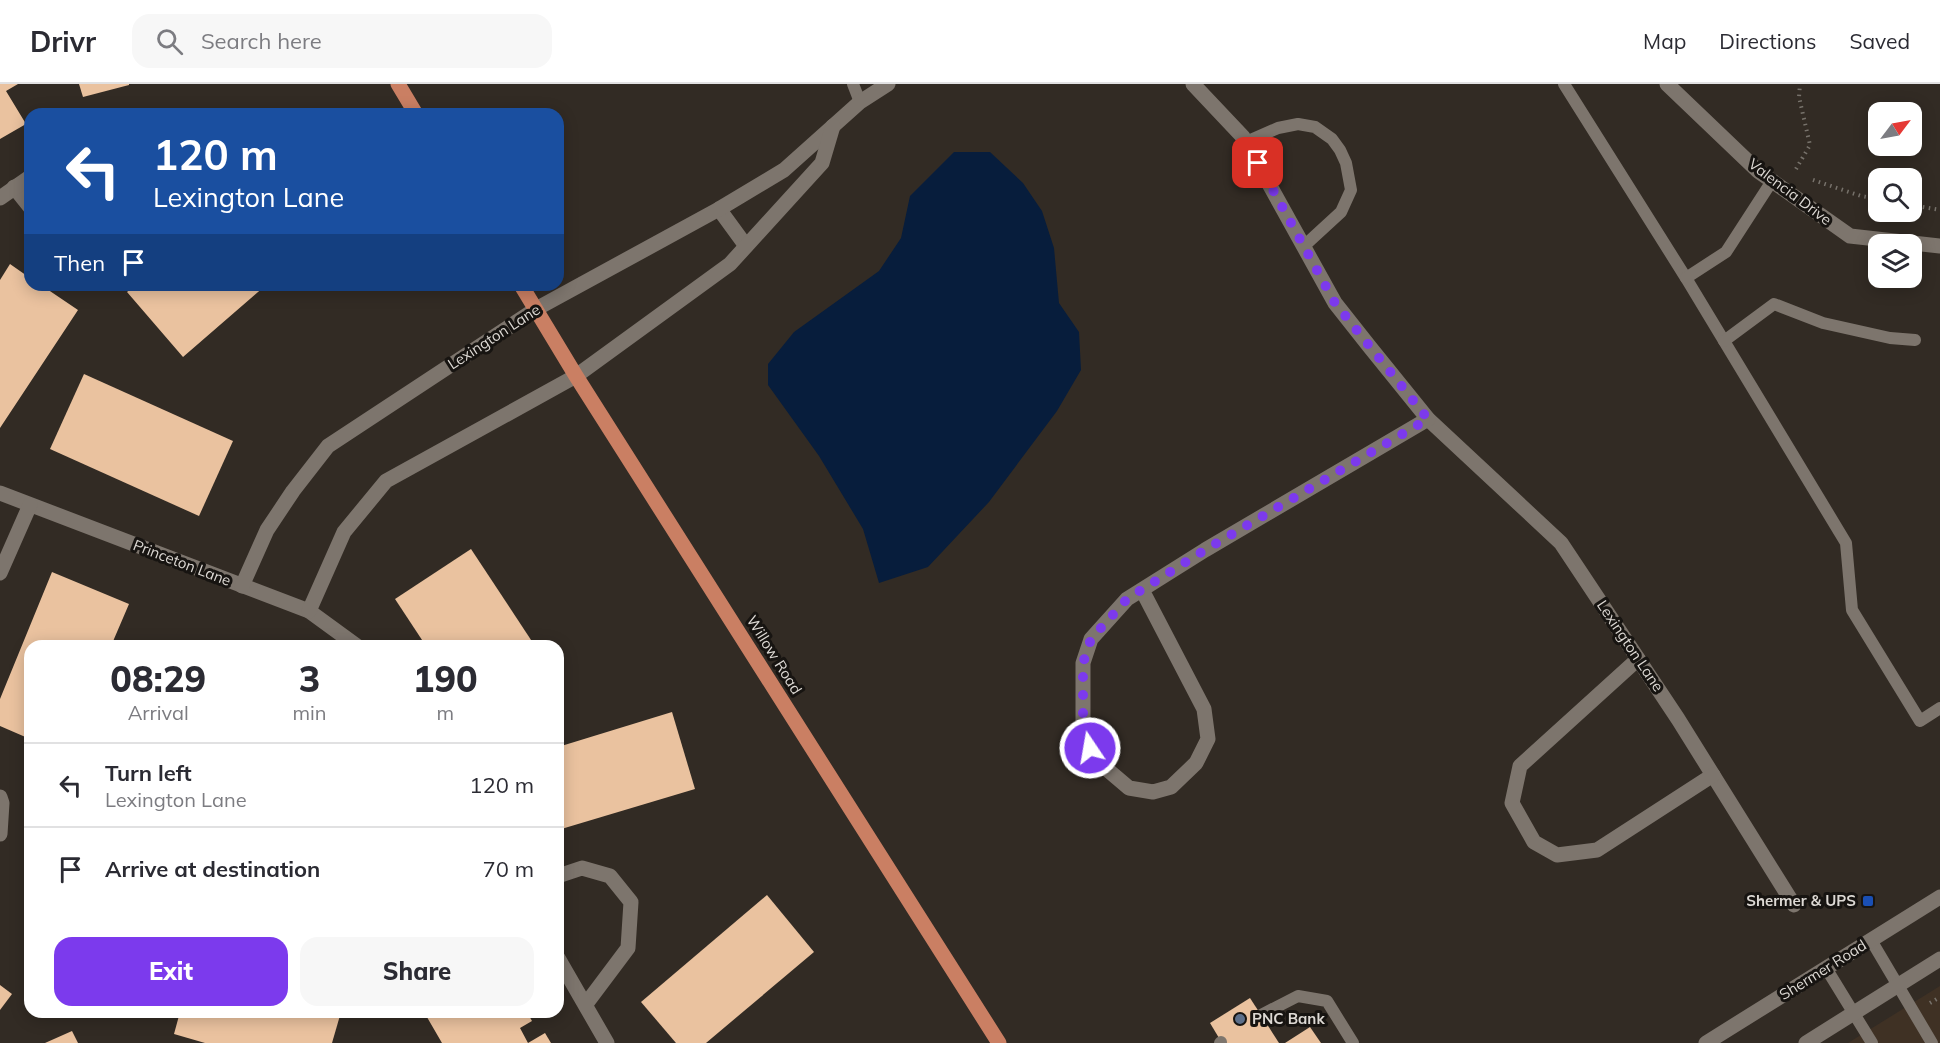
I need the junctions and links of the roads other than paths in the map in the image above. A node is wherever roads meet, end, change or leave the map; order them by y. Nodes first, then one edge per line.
1 (398, 84) edge
2 (854, 84) edge
3 (888, 84) edge
4 (1193, 84) edge
5 (1564, 84) edge
6 (1667, 84) edge
7 (860, 102) junction
8 (412, 108) edge
9 (833, 126) junction
10 (1246, 142) junction
11 (24, 181) edge
12 (1772, 181) junction
13 (14, 187) junction
14 (0, 198) edge
15 (24, 200) edge
16 (719, 209) junction
17 (746, 246) junction
18 (1304, 246) junction
19 (1940, 246) edge
20 (1686, 278) junction
21 (525, 291) edge
22 (536, 309) junction
23 (1915, 340) dead end
24 (1724, 341) junction
25 (576, 376) junction
26 (1428, 419) junction
27 (0, 493) edge
28 (30, 506) junction
29 (0, 573) edge
30 (242, 586) junction
31 (1142, 590) junction
32 (309, 611) junction
33 (349, 640) edge
34 (1638, 658) junction
35 (1940, 708) edge
36 (1713, 775) junction
37 (0, 797) edge
38 (0, 834) edge
39 (564, 874) edge
40 (1940, 897) edge
41 (1794, 905) dead end
42 (1871, 940) junction
43 (1940, 959) edge
44 (564, 968) edge
45 (1826, 968) junction
46 (1897, 985) junction
47 (586, 1004) junction
48 (1853, 1013) junction
49 (1261, 1015) dead end
50 (607, 1043) edge
51 (999, 1043) edge
52 (1353, 1043) edge
53 (1706, 1043) edge
54 (1806, 1043) edge
55 (1872, 1043) edge
56 (1932, 1043) edge

1 - 8 main road
2 - 7 lane
3 - 7 street, Lexington Lane
4 - 10 street, Lexington Lane
5 - 20 lane
6 - 12 street, Valencia Drive
7 - 9 street, Lexington Lane
9 - 16 street, Lexington Lane
9 - 17 street
10 - 18 street, Lexington Lane
10 - 18 lane
11 - 13 street
12 - 19 street, Valencia Drive
12 - 20 lane
13 - 14 street
13 - 15 street
16 - 17 street
16 - 22 street, Lexington Lane
17 - 25 street
18 - 26 street, Lexington Lane
20 - 24 lane
21 - 22 main road, Willow Road
22 - 25 main road, Willow Road
22 - 30 street, Lexington Lane
23 - 24 lane
24 - 35 lane
25 - 32 street
25 - 51 main road, Willow Road
26 - 31 street
26 - 34 street, Lexington Lane
27 - 28 street, Princeton Lane
28 - 29 street
28 - 30 street, Princeton Lane
30 - 32 street, Princeton Lane
31 - 31 street
32 - 33 street, Princeton Lane
34 - 36 street, Lexington Lane
34 - 36 street
36 - 41 street, Lexington Lane
37 - 38 street
39 - 47 street
40 - 42 street, Shermer Road
42 - 45 street, Shermer Road
42 - 46 lane
43 - 46 street
44 - 47 street
45 - 48 lane
45 - 53 street, Shermer Road
46 - 48 street
46 - 56 lane
47 - 50 street
48 - 54 street
48 - 55 lane
49 - 52 lane

